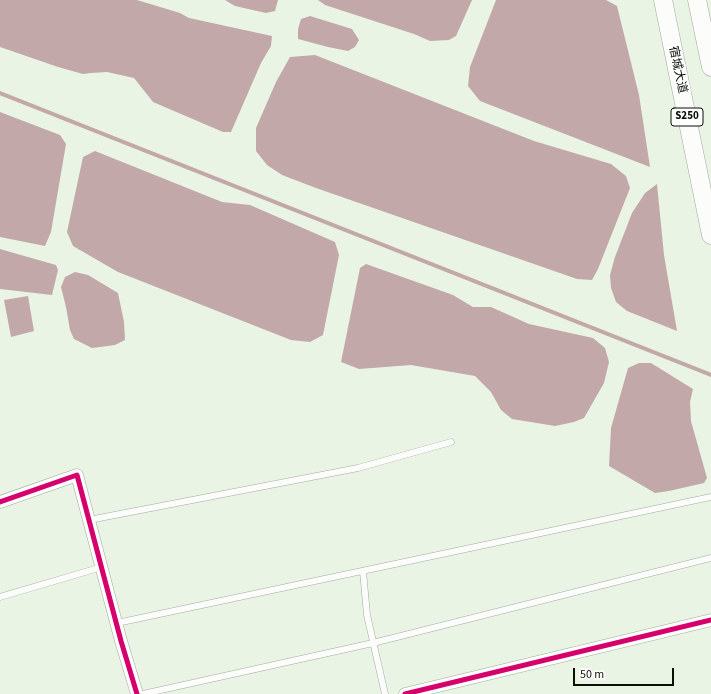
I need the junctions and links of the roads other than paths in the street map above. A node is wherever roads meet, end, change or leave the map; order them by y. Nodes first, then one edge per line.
1 (663, 0) edge
2 (698, 0) edge
3 (711, 67) edge
4 (711, 235) edge
5 (451, 442) dead end
6 (711, 497) edge
7 (0, 502) edge
8 (89, 520) junction
9 (711, 558) edge
10 (102, 567) junction
11 (363, 571) junction
12 (0, 597) edge
13 (711, 620) edge
14 (116, 623) junction
15 (373, 643) junction
16 (137, 694) edge
17 (143, 694) edge
18 (385, 694) edge
19 (405, 694) edge

1 - 4 main road, 宿城大道 / S250
2 - 3 main road
5 - 8 lane
6 - 11 lane
7 - 8 street
8 - 10 street
9 - 15 lane
10 - 12 lane
10 - 14 street
11 - 14 lane
11 - 15 lane
13 - 19 street
14 - 16 street
15 - 17 lane
15 - 18 lane

